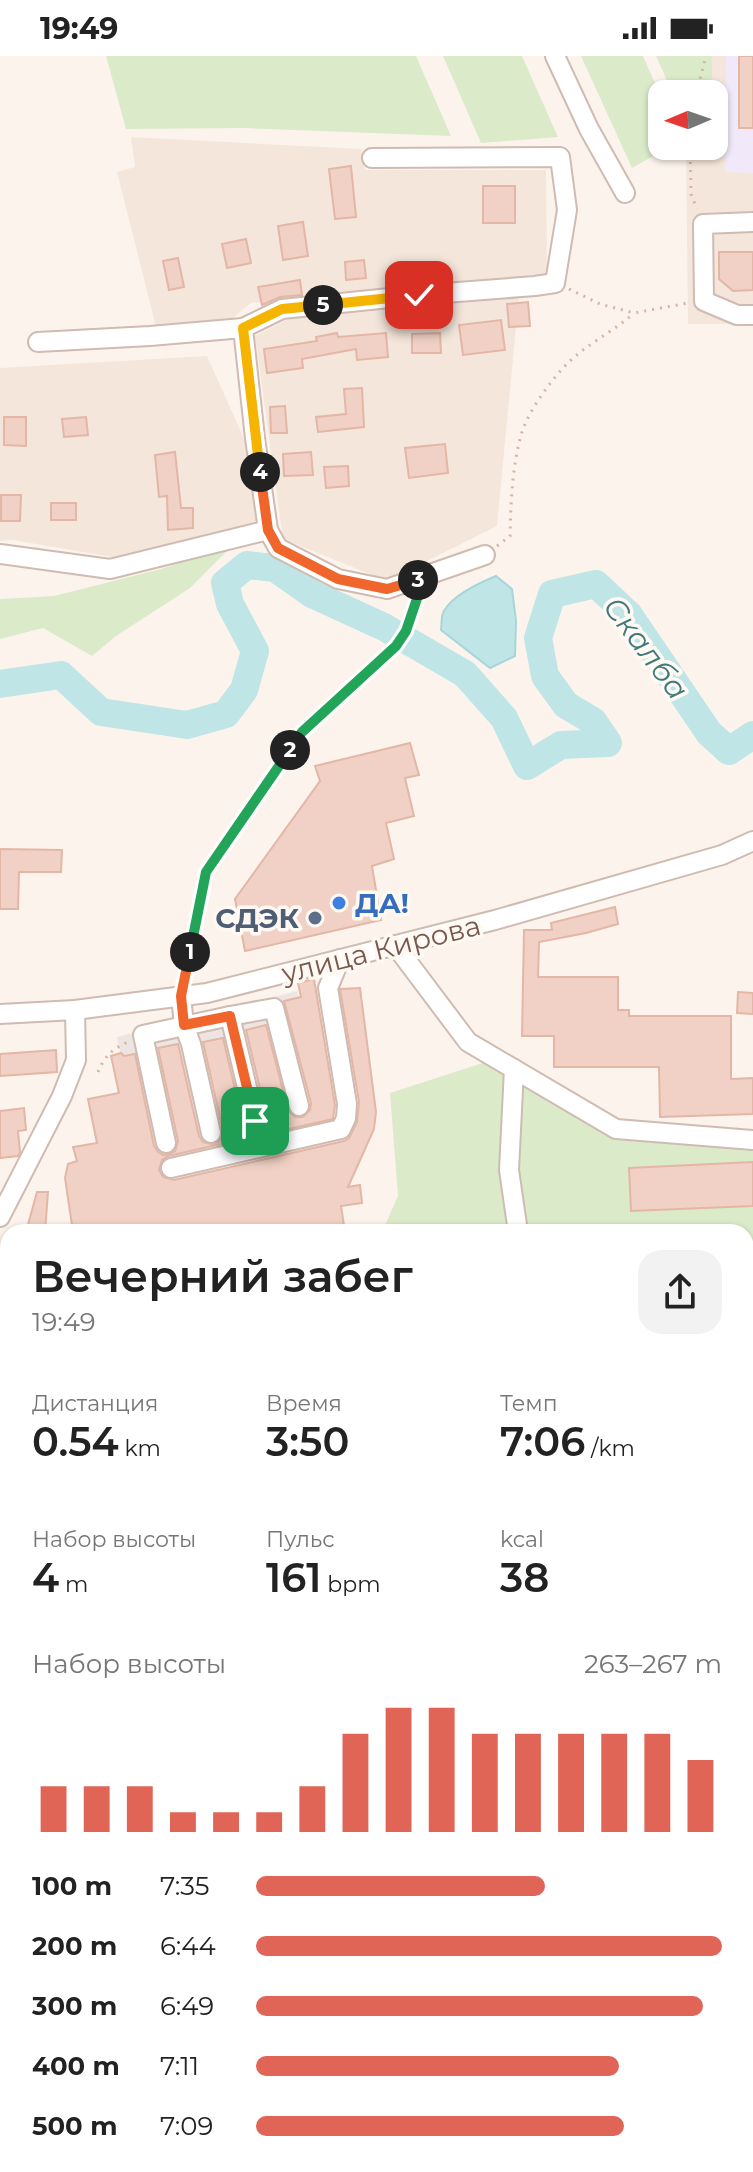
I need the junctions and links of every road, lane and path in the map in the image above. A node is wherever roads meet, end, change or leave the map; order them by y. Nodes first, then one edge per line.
1 (555, 56) edge
2 (706, 56) edge
3 (700, 80) edge
4 (372, 158) dead end
5 (690, 160) edge
6 (625, 193) dead end
7 (753, 222) edge
8 (703, 224) junction
9 (555, 283) junction
10 (704, 301) junction
11 (634, 313) junction
12 (753, 315) edge
13 (243, 328) junction
14 (38, 342) dead end
15 (268, 530) junction
16 (510, 536) dead end
17 (0, 554) edge
18 (485, 555) dead end
19 (424, 578) junction
20 (753, 841) edge
21 (395, 945) junction
22 (340, 959) junction
23 (181, 996) junction
24 (75, 1010) junction
25 (0, 1014) edge
26 (230, 1016) junction
27 (184, 1025) junction
28 (143, 1035) junction
29 (514, 1069) junction
30 (98, 1072) dead end
31 (299, 1106) dead end
32 (255, 1121) dead end
33 (211, 1133) dead end
34 (753, 1140) edge
35 (166, 1143) dead end
36 (171, 1168) dead end
37 (0, 1217) edge
38 (517, 1224) edge
39 (10, 2172) edge
40 (24, 2172) edge

1 - 6 street
2 - 3 path
4 - 9 street
5 - 8 path
7 - 8 street
8 - 10 street
9 - 11 path
9 - 13 street
10 - 11 path
10 - 12 street
11 - 16 path
13 - 14 street
13 - 15 street
15 - 17 street
15 - 19 street
18 - 19 street
19 - 23 path
20 - 21 street, улица Кирова
21 - 22 street, улица Кирова
21 - 29 street
22 - 23 street, улица Кирова
22 - 36 street
23 - 24 street, улица Кирова
23 - 27 street
24 - 25 street, улица Кирова
24 - 37 street
26 - 27 street
26 - 31 street
26 - 32 street
27 - 28 street
27 - 33 street
28 - 30 path
28 - 35 street
29 - 34 street
29 - 38 street
39 - 40 street

